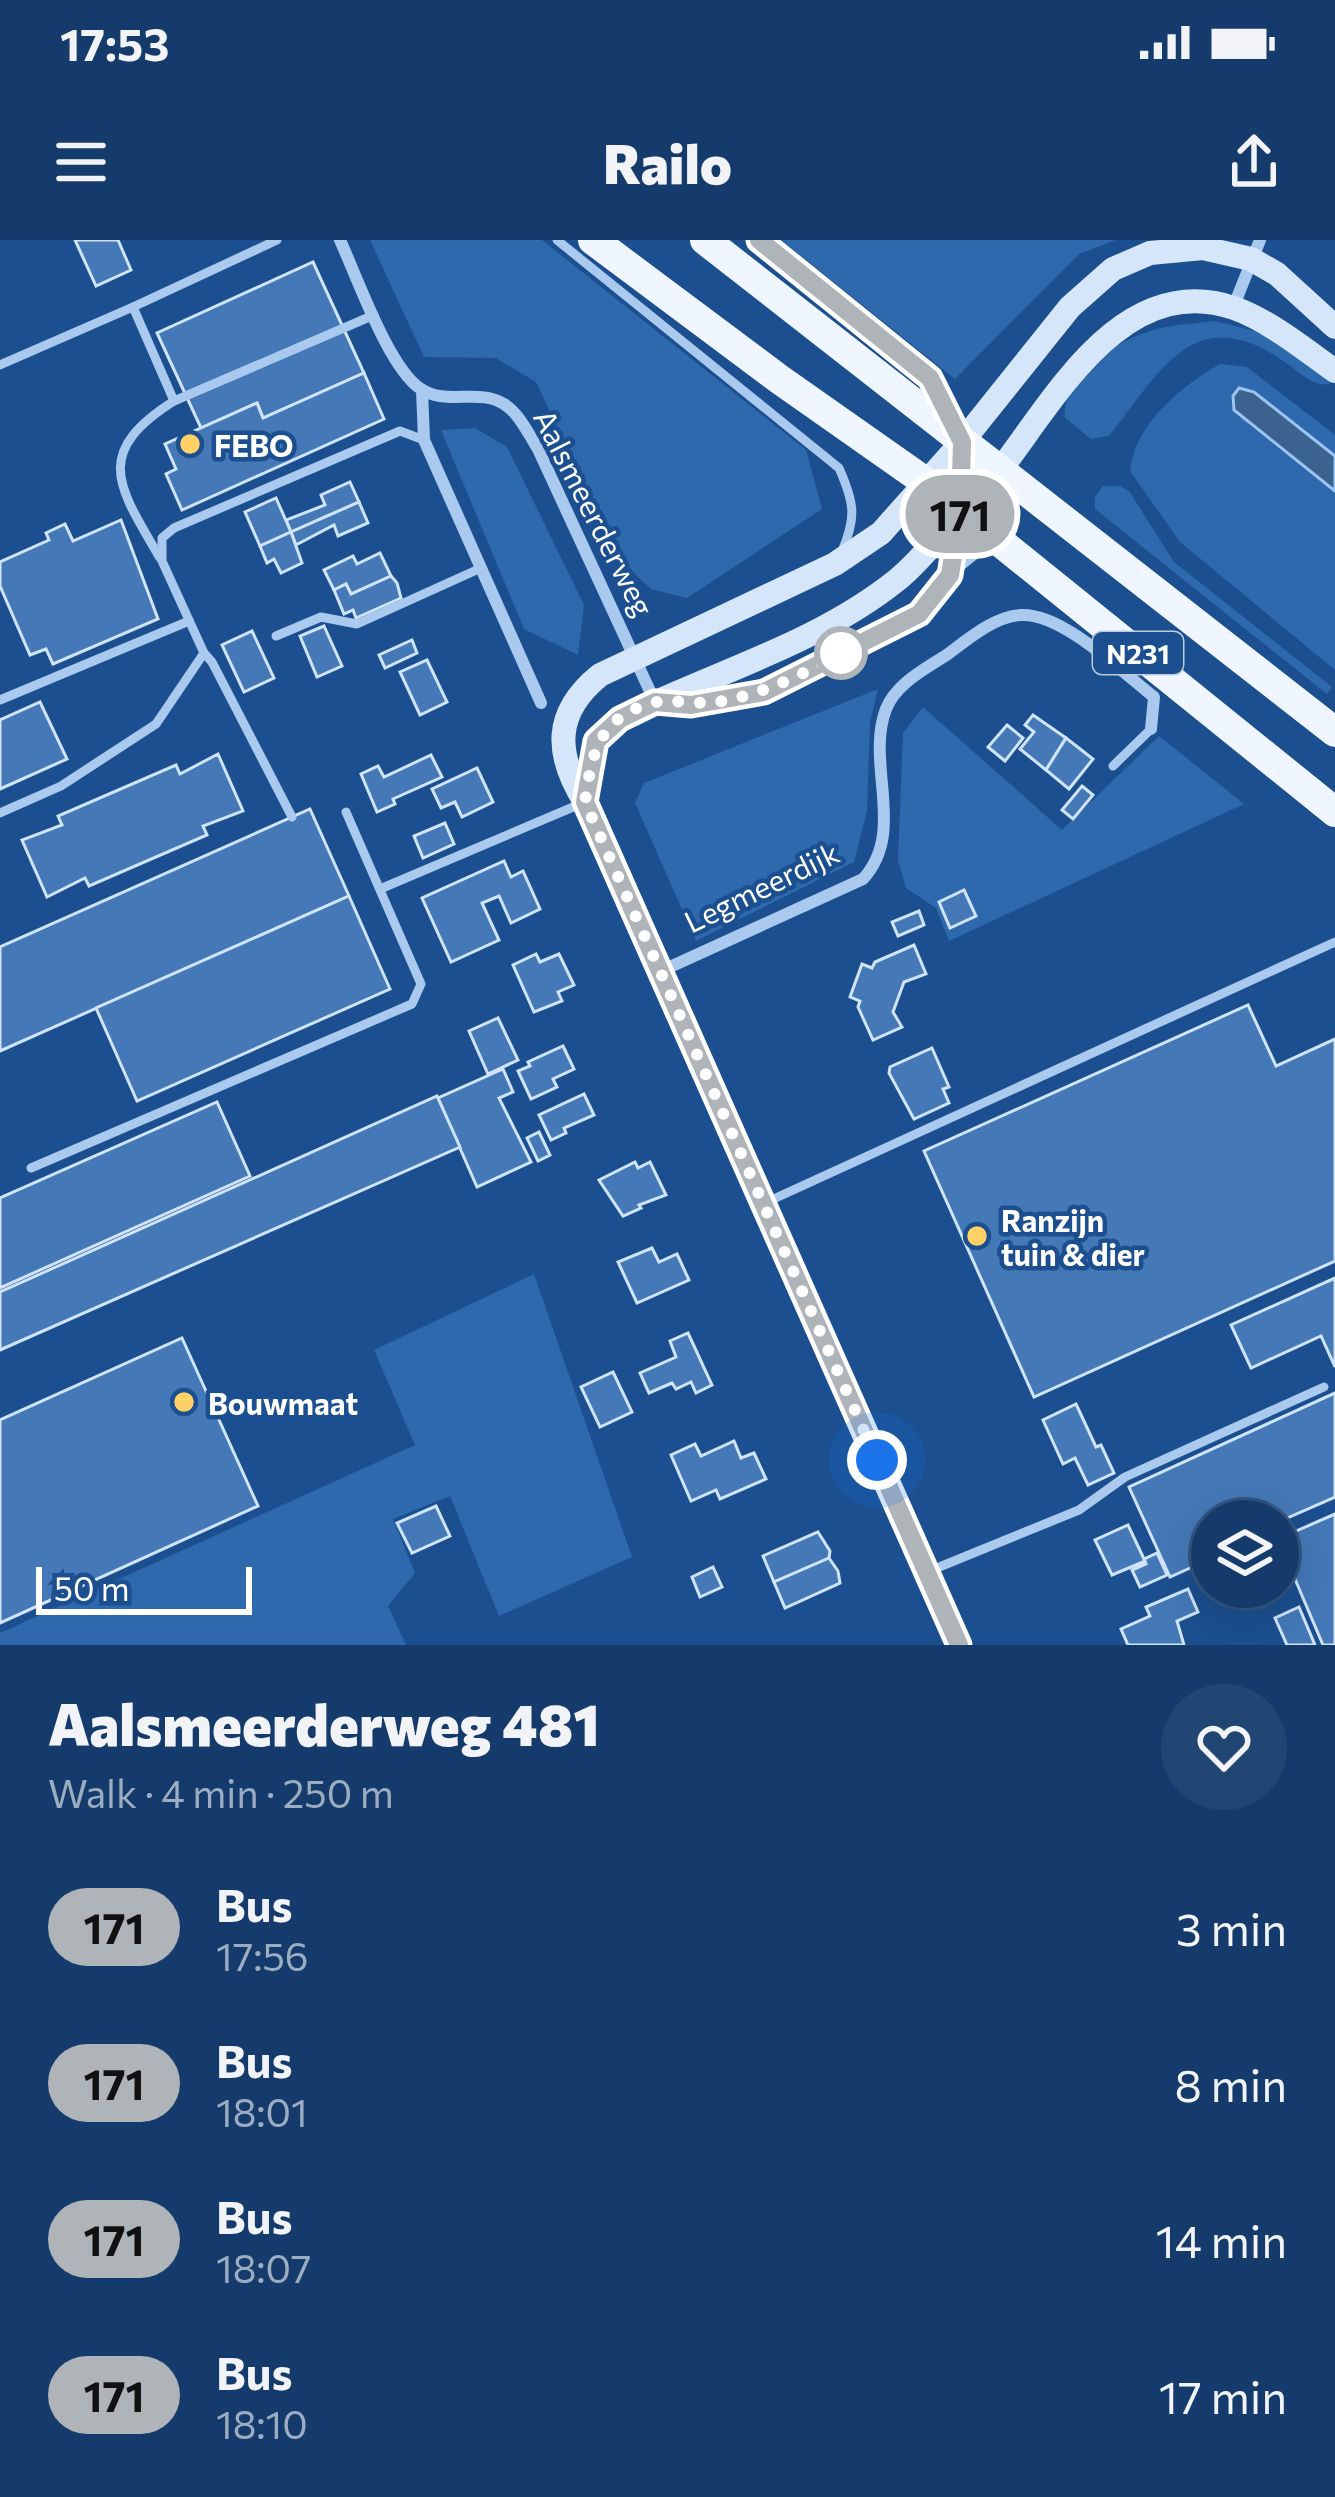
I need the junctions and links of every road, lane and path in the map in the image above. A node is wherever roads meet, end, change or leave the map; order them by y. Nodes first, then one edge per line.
1 (277, 240) edge
2 (340, 240) edge
3 (557, 240) edge
4 (592, 240) edge
5 (705, 240) edge
6 (759, 240) edge
7 (1255, 250) edge
8 (133, 307) junction
9 (1233, 308) junction
10 (374, 315) junction
11 (1335, 327) edge
12 (0, 365) edge
13 (1335, 371) edge
14 (422, 391) junction
15 (174, 401) junction
16 (424, 440) junction
17 (962, 442) junction
18 (999, 472) junction
19 (927, 483) junction
20 (960, 512) junction
21 (995, 539) junction
22 (162, 561) junction
23 (835, 564) junction
24 (481, 568) junction
25 (950, 575) junction
26 (189, 621) junction
27 (276, 636) dead end
28 (204, 653) junction
29 (635, 660) junction
30 (0, 700) edge
31 (655, 702) junction
32 (541, 703) dead end
33 (1151, 729) joint
34 (1335, 732) edge
35 (1114, 766) dead end
36 (585, 802) junction
37 (346, 812) dead end
38 (1335, 812) edge
39 (0, 813) edge
40 (292, 818) dead end
41 (380, 889) junction
42 (1335, 942) edge
43 (661, 971) junction
44 (31, 1168) dead end
45 (762, 1204) junction
46 (1324, 1387) dead end
47 (927, 1572) junction
48 (959, 1645) edge

1 - 8 lane
2 - 10 street
3 - 23 lane
4 - 19 main road, N231
5 - 17 main road, N231
6 - 17 lane
7 - 9 street
7 - 11 street
7 - 17 street, Aalsmeerderweg
8 - 12 lane
8 - 15 lane
9 - 13 street
9 - 18 street
10 - 14 street
10 - 15 lane
14 - 16 street
14 - 29 street, Aalsmeerderweg
15 - 22 lane
16 - 22 lane
16 - 24 street
17 - 18 main road, N231
17 - 19 street, Aalsmeerderweg
17 - 20 lane
18 - 20 street
18 - 34 main road, N231
19 - 20 main road, N231
19 - 23 street, Aalsmeerderweg
20 - 21 main road, N231
20 - 25 lane
20 - 31 street
21 - 25 lane
21 - 38 main road, N231
22 - 26 lane
23 - 29 street, Aalsmeerderweg
24 - 27 lane
24 - 32 street
25 - 31 lane
26 - 28 lane
26 - 30 lane
28 - 39 lane
28 - 40 lane
29 - 31 street, Aalsmeerderweg
29 - 36 street, Aalsmeerderweg
31 - 36 street
33 - 35 lane
33 - 43 street, Legmeerdijk
36 - 41 lane
36 - 43 street, Aalsmeerderweg
37 - 41 lane
41 - 44 lane
42 - 45 lane
43 - 45 street, Aalsmeerderweg
45 - 47 street, Aalsmeerderweg
46 - 47 lane
47 - 48 street, Aalsmeerderweg

